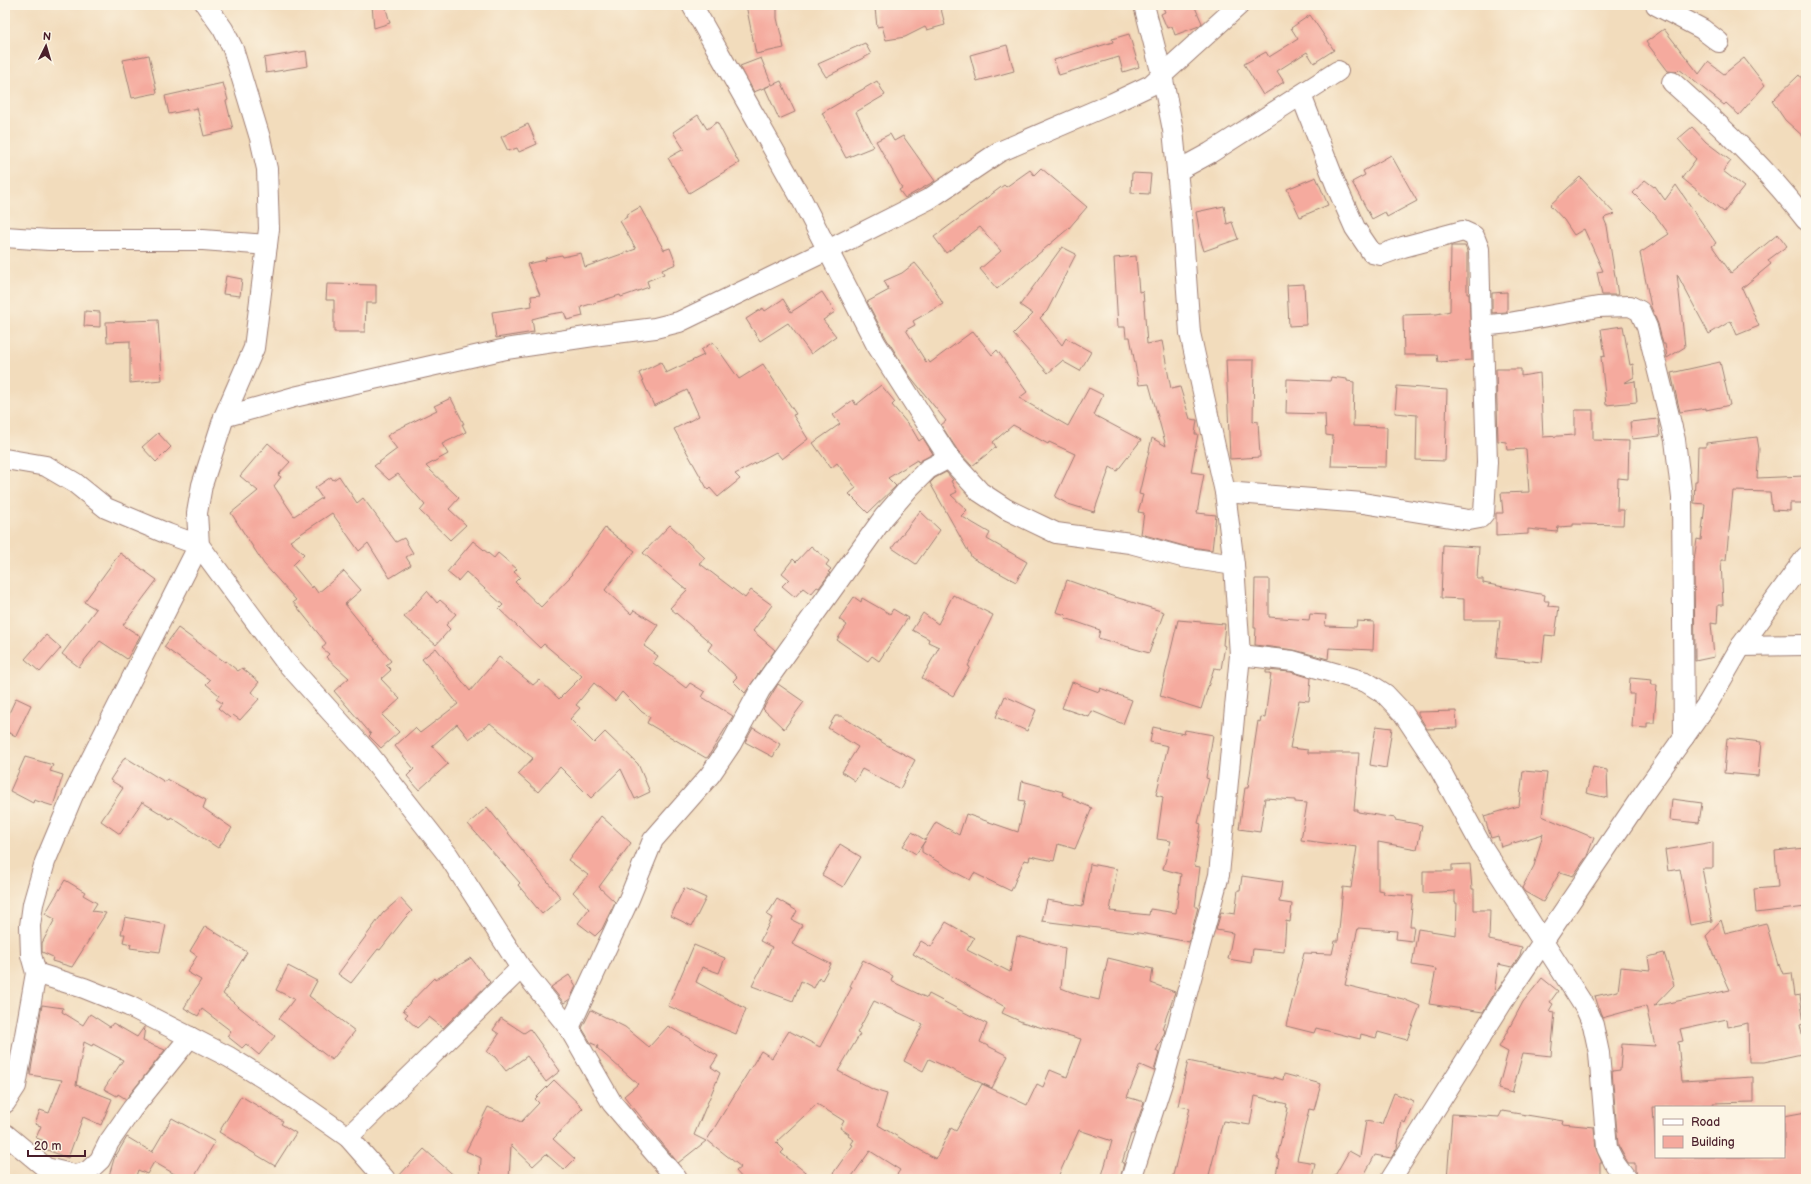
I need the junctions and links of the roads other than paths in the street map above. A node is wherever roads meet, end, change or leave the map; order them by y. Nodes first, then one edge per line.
1 (206, 5) edge
2 (692, 5) edge
3 (1144, 5) edge
4 (1239, 5) edge
5 (1656, 5) edge
6 (1719, 42) dead end
7 (1338, 71) dead end
8 (1162, 76) junction
9 (1672, 82) dead end
10 (1301, 95) junction
11 (1177, 171) junction
12 (1806, 220) edge
13 (5, 237) edge
14 (267, 245) junction
15 (828, 250) junction
16 (1481, 326) junction
17 (224, 417) junction
18 (949, 458) junction
19 (5, 459) edge
20 (1226, 492) junction
21 (200, 545) junction
22 (1806, 557) edge
23 (1234, 565) junction
24 (1806, 645) edge
25 (1741, 646) junction
26 (1240, 655) junction
27 (1684, 737) junction
28 (1543, 941) junction
29 (521, 968) junction
30 (36, 973) junction
31 (569, 1028) junction
32 (190, 1037) junction
33 (5, 1103) edge
34 (5, 1134) edge
35 (348, 1138) junction
36 (385, 1179) edge
37 (677, 1179) edge
38 (1131, 1179) edge
39 (1391, 1179) edge
40 (1626, 1179) edge

1 - 14 street
2 - 15 street
3 - 8 street
4 - 8 street
5 - 6 street
7 - 10 street
8 - 11 street
8 - 15 street
9 - 12 street
10 - 11 street
10 - 16 street
11 - 20 street
13 - 14 street
14 - 17 street
15 - 17 street
15 - 18 street
16 - 20 street
16 - 27 street
17 - 21 street
18 - 23 street
18 - 31 street
19 - 21 street
20 - 23 street
21 - 29 street
21 - 30 street
22 - 25 street
23 - 26 street
24 - 25 street
25 - 27 street
26 - 28 street
26 - 38 street
27 - 28 street
28 - 39 street
28 - 40 street
29 - 31 street
29 - 35 street
30 - 32 street
30 - 33 street
31 - 37 street
32 - 34 street
32 - 35 street
35 - 36 street

